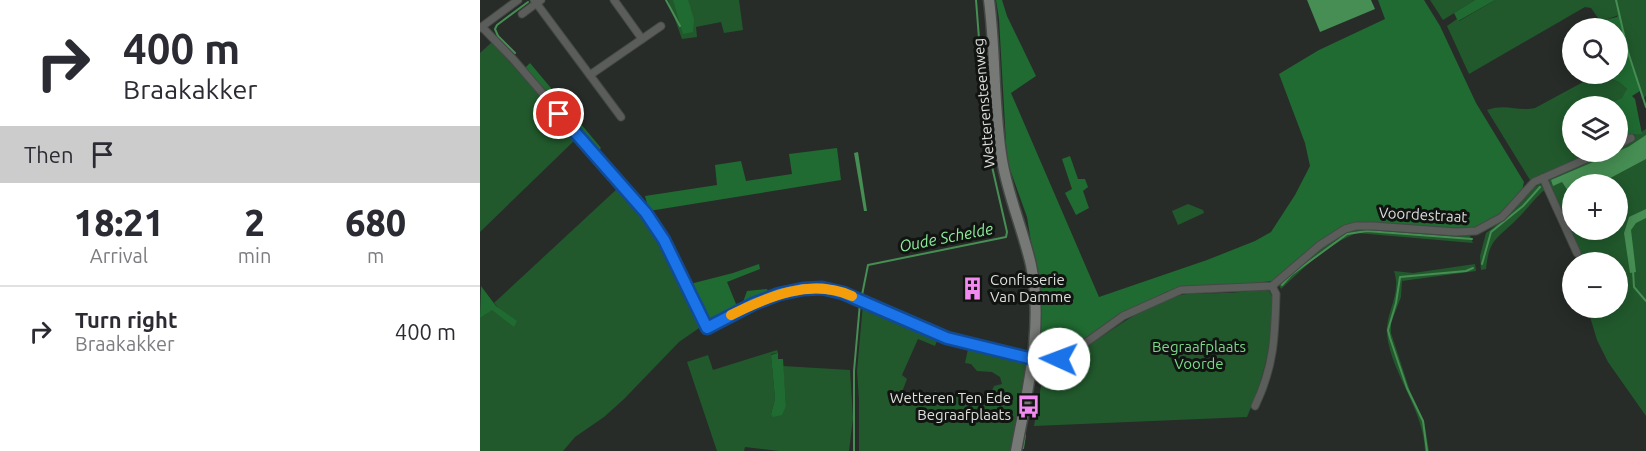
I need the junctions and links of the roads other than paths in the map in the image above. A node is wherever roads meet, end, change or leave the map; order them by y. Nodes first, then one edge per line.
1 (518, 0) edge
2 (614, 0) edge
3 (989, 0) edge
4 (537, 1) edge
5 (522, 14) dead end
6 (661, 26) dead end
7 (481, 28) edge
8 (642, 39) junction
9 (590, 75) junction
10 (621, 117) dead end
11 (1631, 138) dead end
12 (1628, 139) edge
13 (1579, 162) edge
14 (1543, 178) junction
15 (1577, 252) edge
16 (1272, 286) junction
17 (1032, 359) junction
18 (1255, 406) dead end
19 (1016, 451) edge

1 - 7 street
2 - 8 street
3 - 17 street, Wetterensteenweg
4 - 5 street
4 - 9 street
6 - 8 street
7 - 17 street
8 - 9 street
9 - 10 street
11 - 12 street
13 - 14 street, Voordestraat
14 - 15 street
14 - 16 street, Voordestraat
16 - 17 street
16 - 18 street
17 - 19 street, Wetterensteenweg

